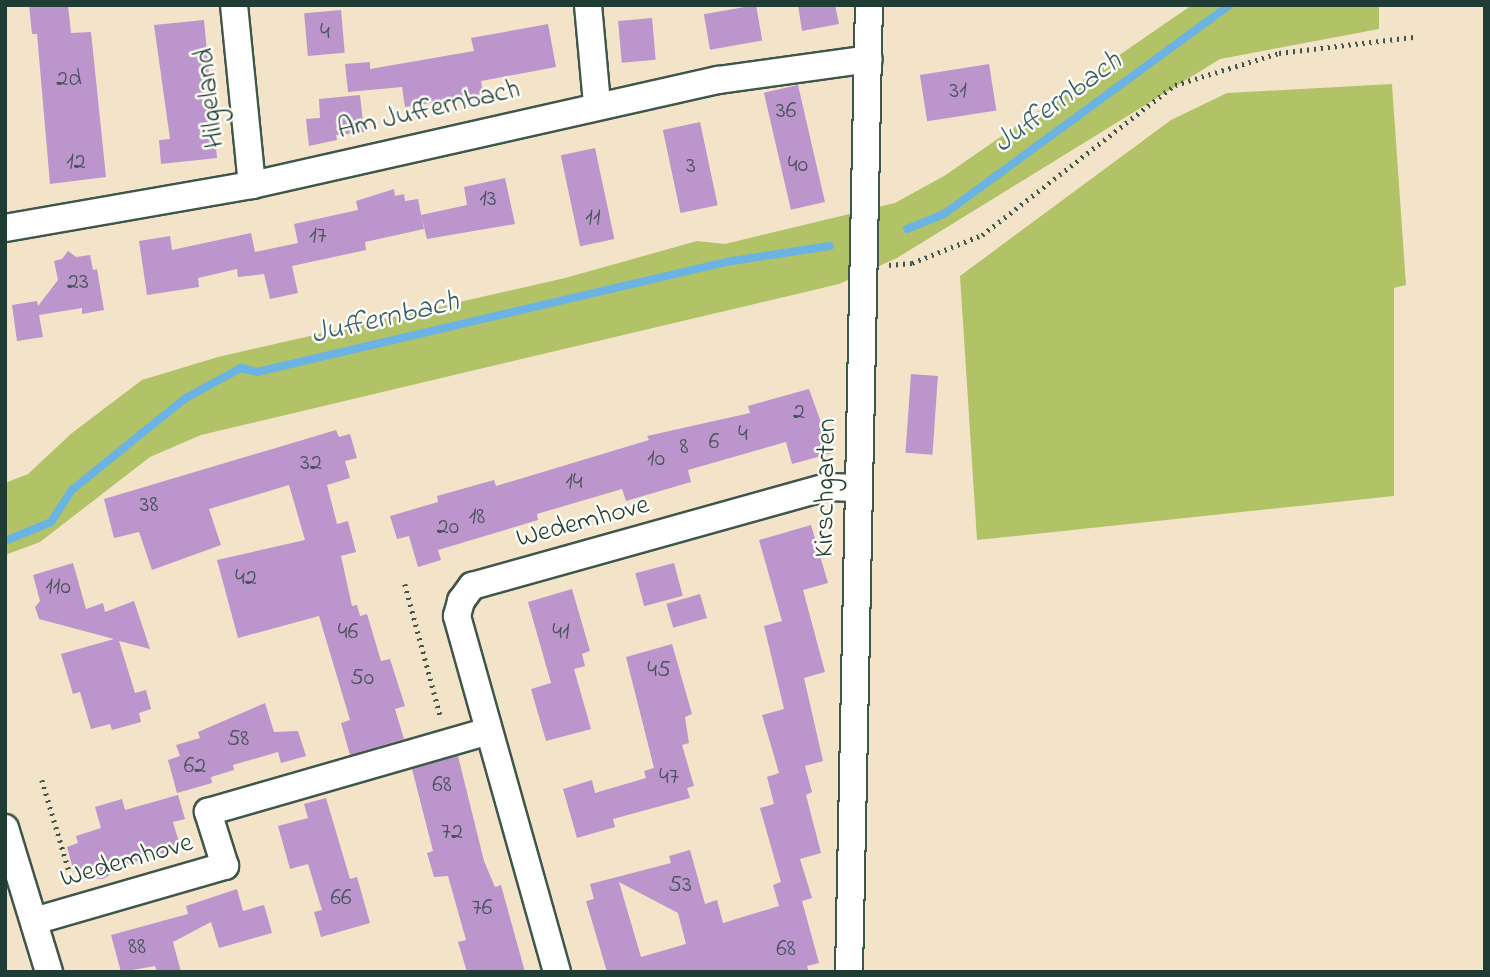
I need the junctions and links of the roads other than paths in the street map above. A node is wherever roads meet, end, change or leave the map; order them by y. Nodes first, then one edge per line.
1 (233, 5) edge
2 (588, 5) edge
3 (869, 5) edge
4 (869, 59) junction
5 (597, 104) junction
6 (252, 185) junction
7 (5, 228) edge
8 (859, 488) junction
9 (489, 732) junction
10 (5, 828) edge
11 (34, 921) junction
12 (49, 972) edge
13 (557, 972) edge
14 (849, 972) edge

1 - 6 street, Hilgeland
2 - 5 street
3 - 4 street, Kirschgarten
4 - 5 street, Am Juffernbach
4 - 8 street, Kirschgarten
5 - 6 street, Am Juffernbach
6 - 7 street, Am Juffernbach
8 - 9 street, Wedemhove
8 - 14 street, Kirschgarten
9 - 11 street, Wedemhove
9 - 13 street, Wedemhove
10 - 11 street, Wedemhove
11 - 12 street, Wedemhove

